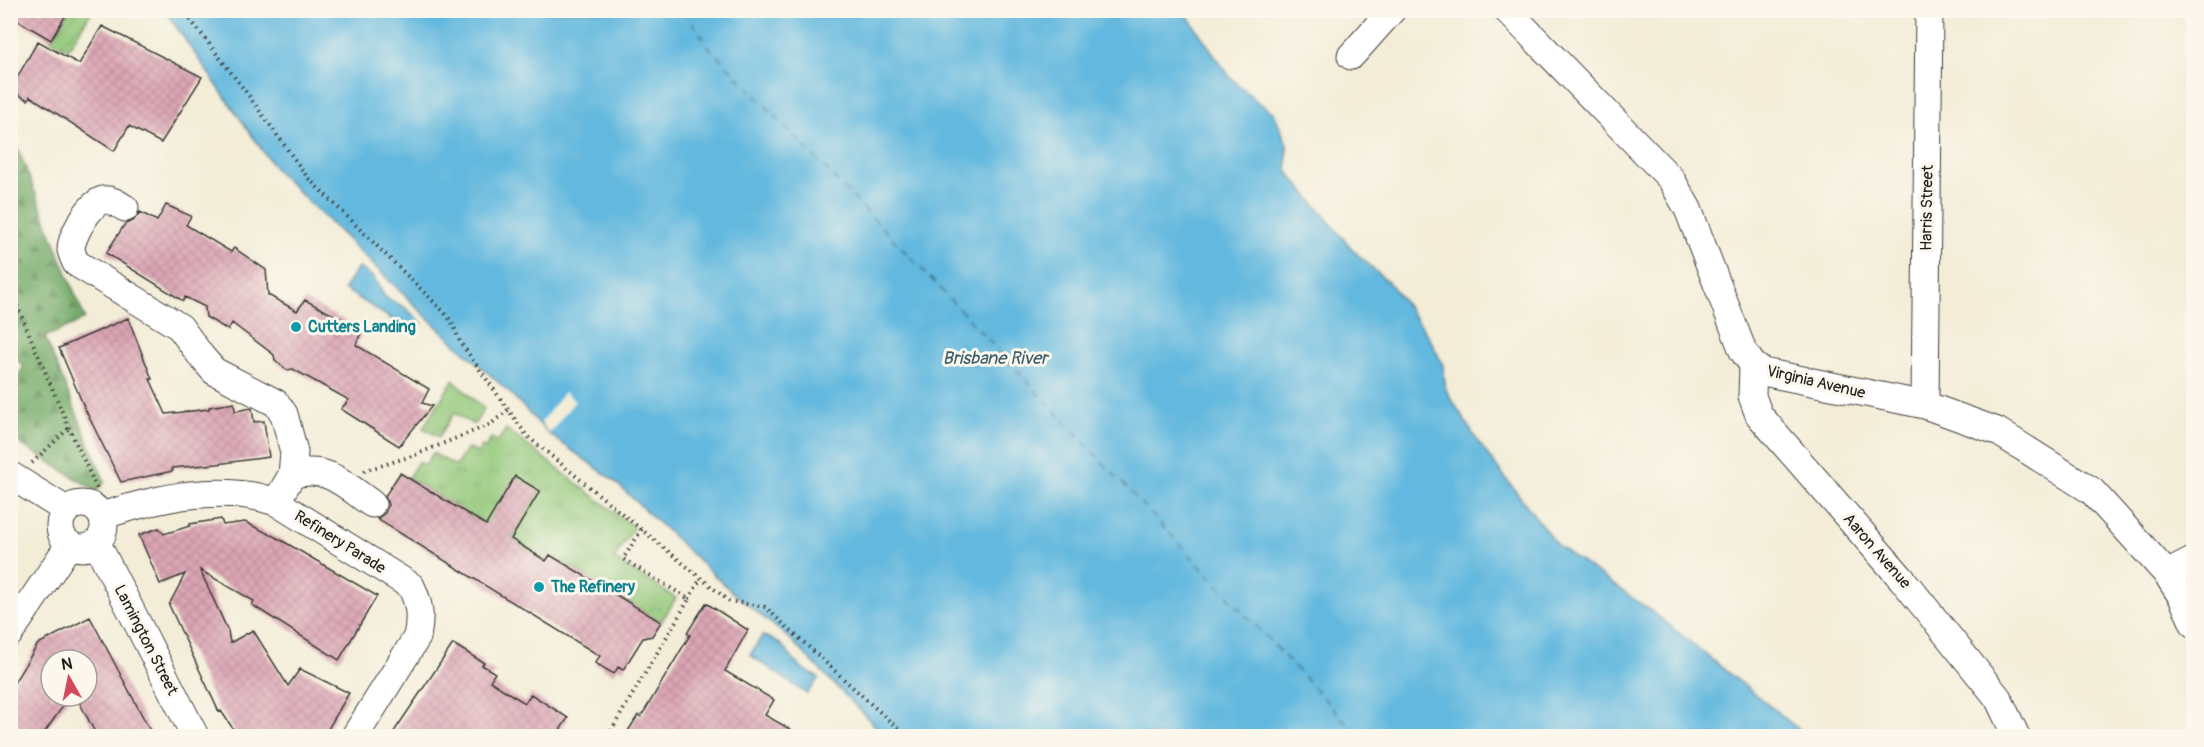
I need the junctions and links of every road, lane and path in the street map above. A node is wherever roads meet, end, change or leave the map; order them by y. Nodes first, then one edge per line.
1 (183, 10) edge
2 (1392, 10) edge
3 (1507, 10) edge
4 (1929, 10) edge
5 (1351, 56) dead end
6 (125, 208) dead end
7 (10, 289) edge
8 (1753, 365) junction
9 (1925, 405) junction
10 (508, 410) junction
11 (69, 428) junction
12 (437, 446) dead end
13 (292, 475) junction
14 (14, 476) edge
15 (276, 502) junction
16 (100, 504) junction
17 (372, 504) dead end
18 (66, 510) junction
19 (642, 529) junction
20 (97, 544) junction
21 (69, 545) junction
22 (2193, 560) edge
23 (2167, 574) junction
24 (701, 578) junction
25 (688, 599) junction
26 (2193, 624) edge
27 (10, 633) edge
28 (195, 736) edge
29 (355, 736) edge
30 (608, 736) edge
31 (906, 736) edge
32 (2016, 736) edge

1 - 10 path
2 - 5 street
3 - 8 street, Virginia Avenue
4 - 9 street, Harris Street
6 - 13 street
7 - 11 path
8 - 9 street, Virginia Avenue
8 - 32 street, Aaron Avenue
9 - 23 street, Virginia Avenue
10 - 12 path
10 - 19 path
11 - 14 path
11 - 16 path
13 - 15 street
13 - 17 street
14 - 18 street
15 - 16 street, Refinery Parade
15 - 29 street, Refinery Parade
16 - 18 street
16 - 20 street
18 - 21 street
19 - 24 path
19 - 25 path
20 - 21 street
20 - 28 street, Lamington Street
21 - 27 street
22 - 23 street
23 - 26 street, Virginia Avenue
24 - 25 path
24 - 31 path
25 - 30 path

